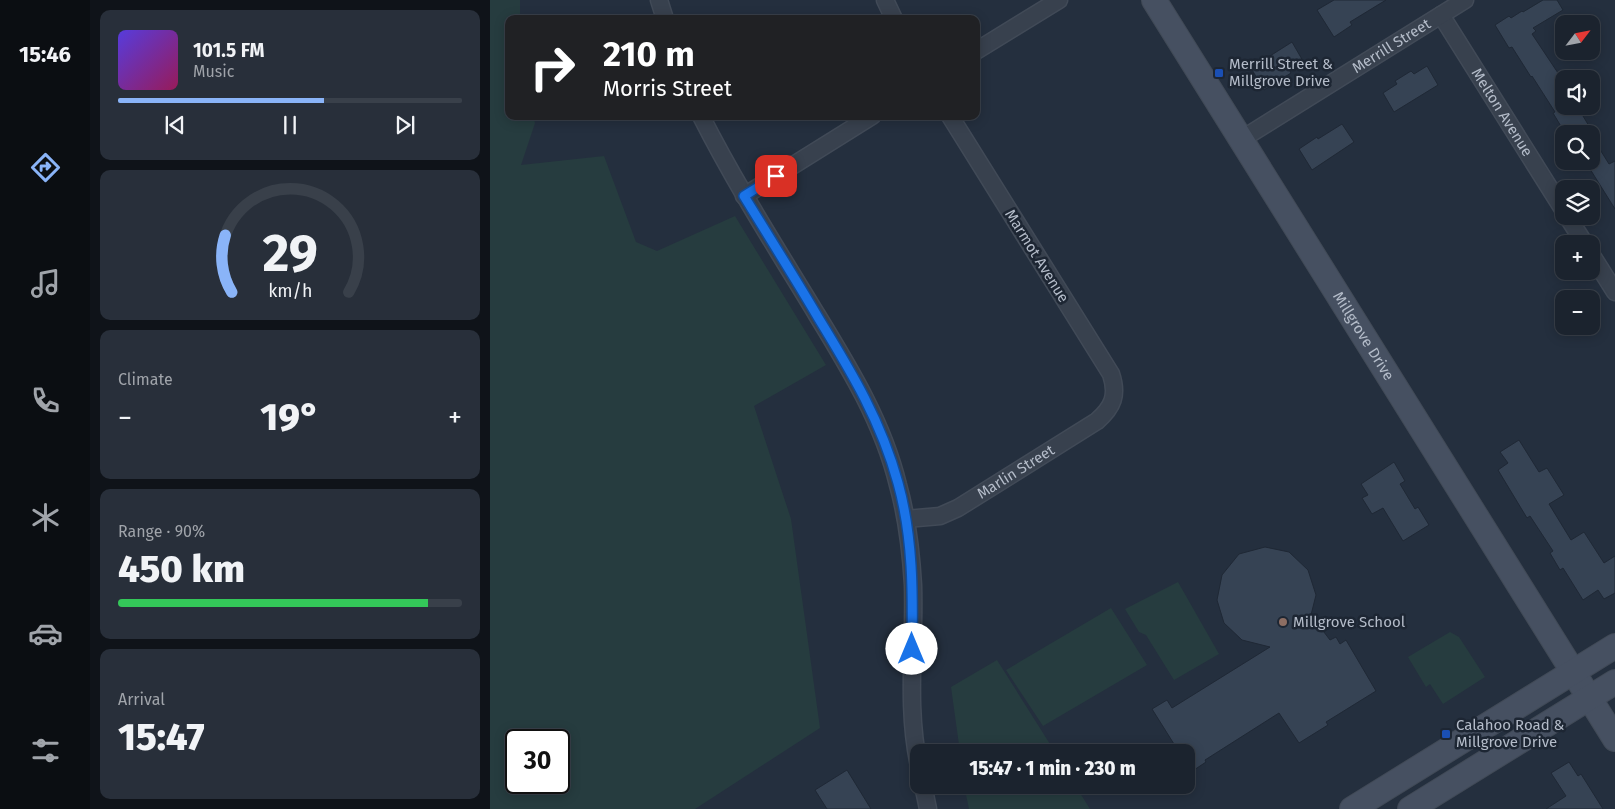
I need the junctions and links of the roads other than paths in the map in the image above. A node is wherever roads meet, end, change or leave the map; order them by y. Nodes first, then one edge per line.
1 (659, 0) edge
2 (885, 0) edge
3 (1058, 0) edge
4 (1154, 0) edge
5 (1465, 0) edge
6 (664, 15) edge
7 (892, 15) edge
8 (1441, 15) junction
9 (980, 49) edge
10 (703, 120) edge
11 (866, 120) edge
12 (952, 120) edge
13 (1242, 139) junction
14 (744, 196) junction
15 (1555, 196) edge
16 (1600, 268) edge
17 (1615, 292) edge
18 (1113, 399) joint
19 (906, 519) junction
20 (1615, 646) edge
21 (1574, 672) junction
22 (1615, 682) edge
23 (1589, 698) junction
24 (1615, 739) edge
25 (915, 744) edge
26 (925, 794) edge
27 (928, 809) edge
28 (1352, 809) edge
29 (1410, 809) edge

1 - 6 street
2 - 7 street
3 - 9 street
4 - 13 street, Millgrove Drive
5 - 8 street, Merrill Street
8 - 13 street, Merrill Street
8 - 15 street, Melton Avenue
10 - 14 street
11 - 14 street
12 - 18 street, Marmot Avenue
13 - 21 street, Millgrove Drive
14 - 19 street
16 - 17 street
18 - 19 street, Marlin Street
19 - 25 street
20 - 21 street
21 - 23 street, Millgrove Drive
21 - 28 street
22 - 23 street
23 - 24 street, Millgrove Drive
23 - 29 street
26 - 27 street

